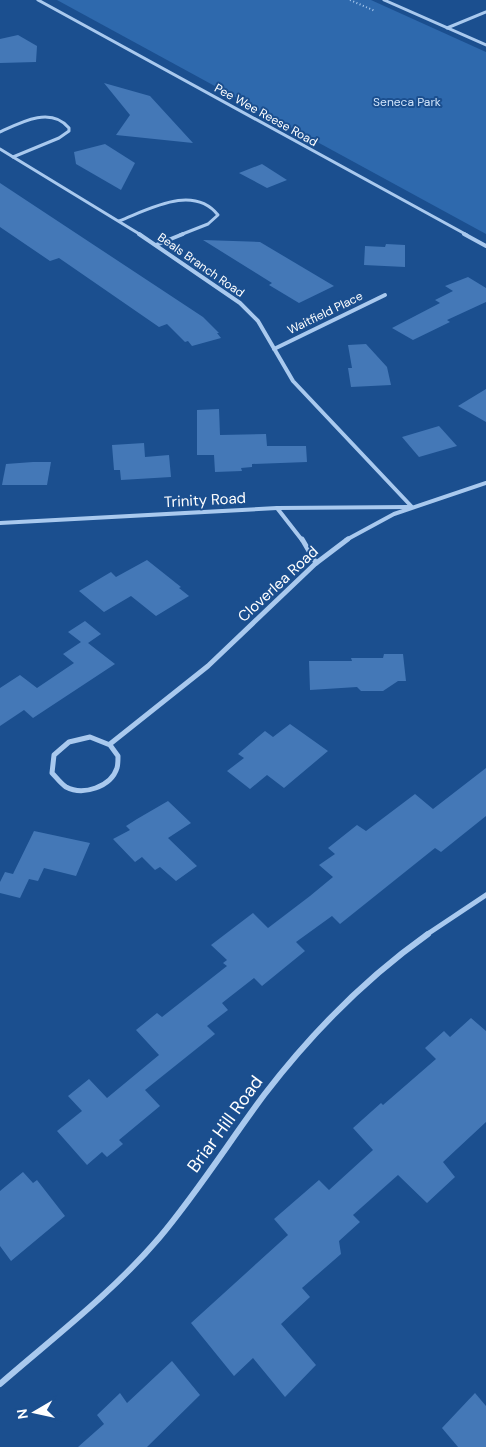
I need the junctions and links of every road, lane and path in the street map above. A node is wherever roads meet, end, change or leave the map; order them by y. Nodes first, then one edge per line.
1 (38, 0) edge
2 (384, 0) edge
3 (486, 12) edge
4 (447, 28) junction
5 (486, 45) edge
6 (0, 132) edge
7 (0, 149) edge
8 (12, 156) junction
9 (119, 221) junction
10 (156, 245) junction
11 (486, 246) edge
12 (385, 295) dead end
13 (274, 348) junction
14 (486, 483) edge
15 (412, 507) junction
16 (277, 508) junction
17 (0, 523) edge
18 (316, 563) junction
19 (110, 744) junction
20 (486, 895) edge
21 (0, 1384) edge

1 - 11 street, Pee Wee Reese Road
2 - 4 street
3 - 4 street
4 - 5 street
6 - 8 street
7 - 8 street, Beals Branch Road
8 - 9 street, Beals Branch Road
9 - 10 street, Beals Branch Road
9 - 10 street
10 - 13 street, Beals Branch Road
12 - 13 street, Waitfield Place
13 - 15 street, Beals Branch Road
14 - 15 street, Cloverlea Road
15 - 16 street, Trinity Road
15 - 18 street, Cloverlea Road
16 - 17 street, Trinity Road
16 - 18 street
18 - 19 street, Cloverlea Road
19 - 19 street
20 - 21 street, Briar Hill Road

